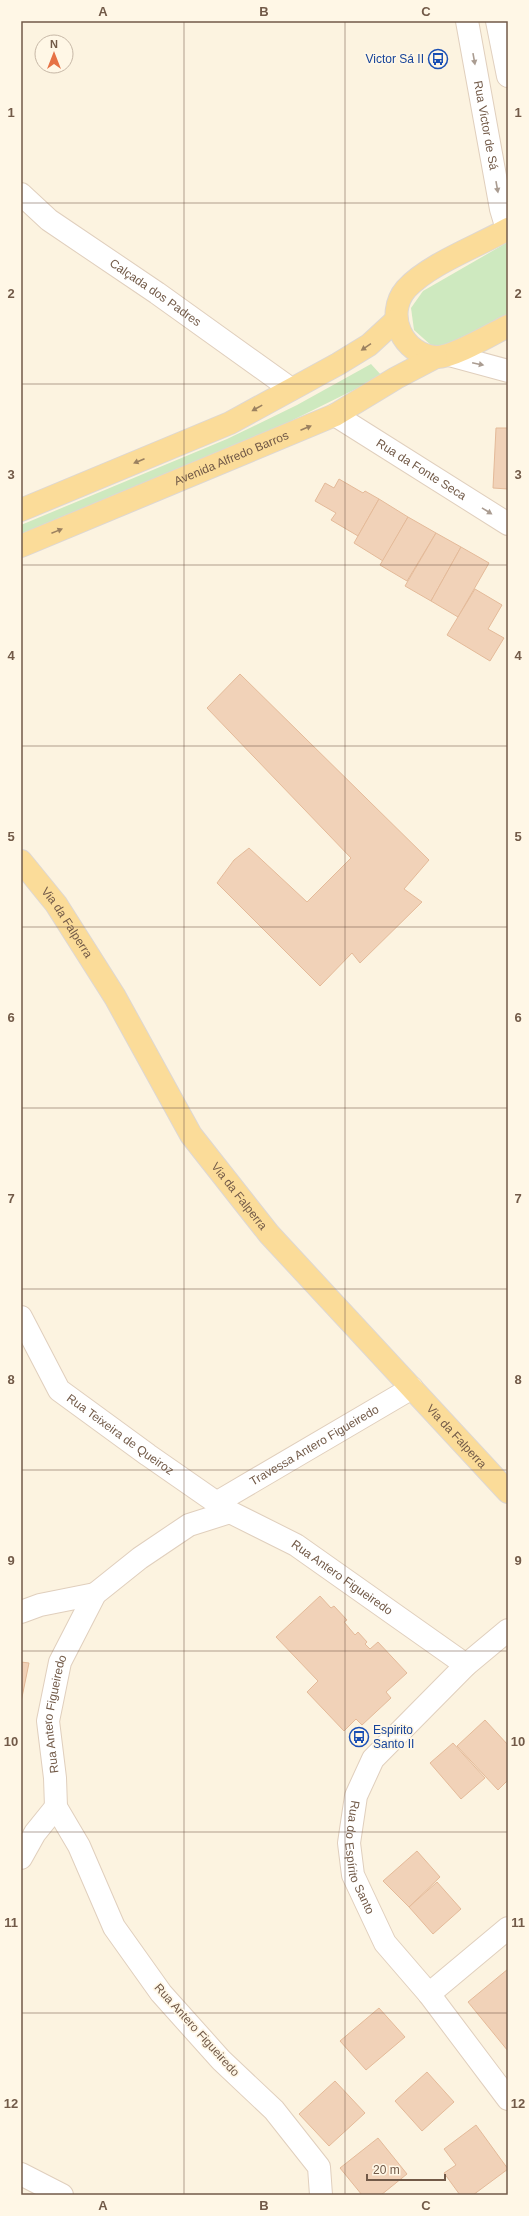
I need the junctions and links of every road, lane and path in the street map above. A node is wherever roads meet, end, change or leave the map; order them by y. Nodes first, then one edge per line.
1 (467, 21) edge
2 (497, 21) edge
3 (508, 76) edge
4 (21, 194) edge
5 (507, 229) edge
6 (395, 322) junction
7 (508, 326) edge
8 (442, 356) junction
9 (508, 371) edge
10 (291, 388) junction
11 (335, 416) junction
12 (21, 510) edge
13 (508, 524) edge
14 (21, 546) edge
15 (21, 861) edge
16 (21, 1318) edge
17 (412, 1388) junction
18 (508, 1492) edge
19 (223, 1507) junction
20 (95, 1594) junction
21 (21, 1612) edge
22 (508, 1630) edge
23 (466, 1665) junction
24 (56, 1807) junction
25 (21, 1858) edge
26 (508, 1928) edge
27 (429, 1994) junction
28 (508, 2099) edge
29 (21, 2174) edge
30 (62, 2195) edge
31 (321, 2195) edge

1 -> 5 street, Rua Victor de Sá
2 - 3 street
4 - 10 street, Calçada dos Padres
5 - 6 main road
6 - 8 main road
6 -> 10 main road
7 - 8 main road, Avenida Alfredo Barros
8 -> 9 street
8 - 11 main road, Avenida Alfredo Barros
10 -> 12 main road
11 -> 13 street, Rua da Fonte Seca
14 -> 11 main road, Avenida Alfredo Barros
15 - 17 main road, Via da Falperra
16 - 19 street, Rua Teixeira de Queiroz
17 - 18 main road, Via da Falperra
17 - 19 street, Travessa Antero Figueiredo
19 - 20 street, Rua Antero Figueiredo
19 - 23 street, Rua Antero Figueiredo
20 - 21 street
20 - 24 street, Rua Antero Figueiredo
22 - 23 street, Rua do Espírito Santo
23 - 27 street, Rua do Espírito Santo
24 - 25 street
24 - 31 street, Rua Antero Figueiredo
26 - 27 street
27 - 28 street, Rua do Espírito Santo
29 - 30 street

